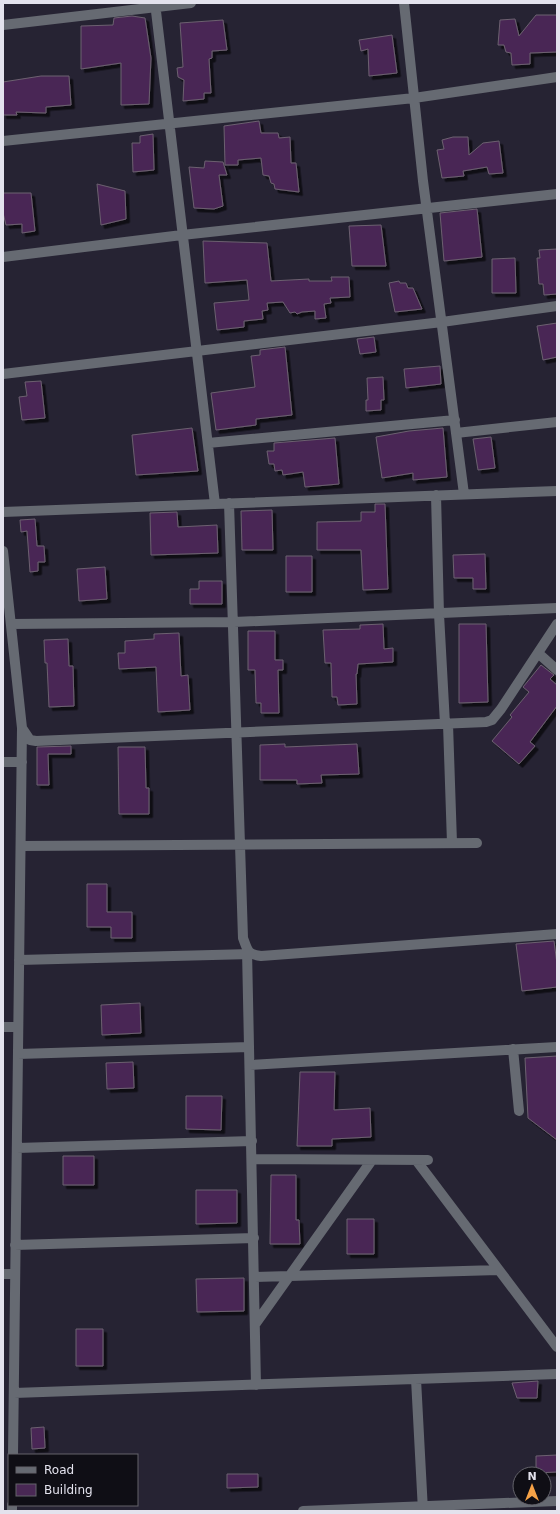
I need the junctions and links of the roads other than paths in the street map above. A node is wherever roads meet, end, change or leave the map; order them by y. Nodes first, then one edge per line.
1 (191, 3) edge
2 (404, 3) edge
3 (156, 5) edge
4 (3, 25) edge
5 (557, 77) edge
6 (414, 98) junction
7 (169, 124) junction
8 (3, 141) edge
9 (557, 194) edge
10 (427, 208) junction
11 (182, 235) junction
12 (3, 257) edge
13 (557, 306) edge
14 (442, 322) junction
15 (196, 351) junction
16 (3, 374) edge
17 (455, 420) junction
18 (557, 422) edge
19 (456, 433) junction
20 (208, 443) junction
21 (557, 491) edge
22 (464, 494) junction
23 (436, 495) junction
24 (229, 503) junction
25 (215, 504) junction
26 (3, 512) edge
27 (3, 551) edge
28 (557, 608) edge
29 (439, 614) junction
30 (234, 622) junction
31 (11, 624) junction
32 (557, 624) edge
33 (538, 653) junction
34 (557, 670) edge
35 (446, 724) junction
36 (22, 728) junction
37 (238, 732) junction
38 (3, 762) edge
39 (22, 762) junction
40 (452, 843) junction
41 (477, 843) dead end
42 (241, 845) junction
43 (21, 846) junction
44 (557, 934) edge
45 (248, 953) junction
46 (19, 960) junction
47 (18, 1027) junction
48 (3, 1028) edge
49 (250, 1047) junction
50 (557, 1047) edge
51 (513, 1049) junction
52 (18, 1054) junction
53 (250, 1065) junction
54 (519, 1111) dead end
55 (252, 1141) junction
56 (17, 1148) junction
57 (252, 1159) junction
58 (372, 1160) junction
59 (416, 1160) junction
60 (428, 1160) dead end
61 (254, 1238) junction
62 (16, 1245) junction
63 (498, 1270) junction
64 (3, 1274) edge
65 (15, 1274) junction
66 (255, 1277) junction
67 (289, 1277) junction
68 (256, 1323) junction
69 (557, 1348) edge
70 (557, 1374) edge
71 (416, 1379) junction
72 (256, 1385) junction
73 (14, 1393) junction
74 (13, 1454) edge
75 (557, 1501) edge
76 (422, 1509) edge
77 (303, 1511) edge

1 - 3 street
2 - 6 street
3 - 4 street
3 - 7 street
5 - 6 street
6 - 7 street
6 - 10 street
7 - 8 street
7 - 11 street
9 - 10 street
10 - 11 street
10 - 14 street
11 - 12 street
11 - 15 street
13 - 14 street
14 - 15 street
14 - 17 street
15 - 16 street
15 - 20 street
17 - 19 street
17 - 20 street
18 - 19 street
19 - 22 street
20 - 25 street
21 - 22 street
22 - 23 street
23 - 24 street
23 - 29 street
24 - 25 street
24 - 30 street
25 - 26 street
27 - 31 street
28 - 29 street
29 - 30 street
29 - 35 street
30 - 31 street
30 - 37 street
31 - 36 street
32 - 33 street
33 - 34 street
33 - 35 street
35 - 37 street
35 - 40 street
36 - 37 street
36 - 39 street
37 - 42 street
38 - 39 street
39 - 43 street
40 - 41 street
40 - 42 street
42 - 43 street
42 - 45 street
43 - 46 street
44 - 45 street
45 - 46 street
45 - 49 street
46 - 47 street
47 - 48 street
47 - 52 street
49 - 52 street
49 - 53 street
50 - 51 street
51 - 53 street
51 - 54 street
52 - 56 street
53 - 55 street
55 - 56 street
55 - 57 street
56 - 62 street
57 - 58 street
57 - 61 street
58 - 59 street
58 - 67 street
59 - 60 street
59 - 63 street
61 - 62 street
61 - 66 street
62 - 65 street
63 - 67 street
63 - 69 street
64 - 65 street
65 - 73 street
66 - 67 street
66 - 68 street
67 - 68 street
68 - 72 street
70 - 71 street
71 - 72 street
71 - 76 street
72 - 73 street
73 - 74 street
75 - 76 street
76 - 77 street

